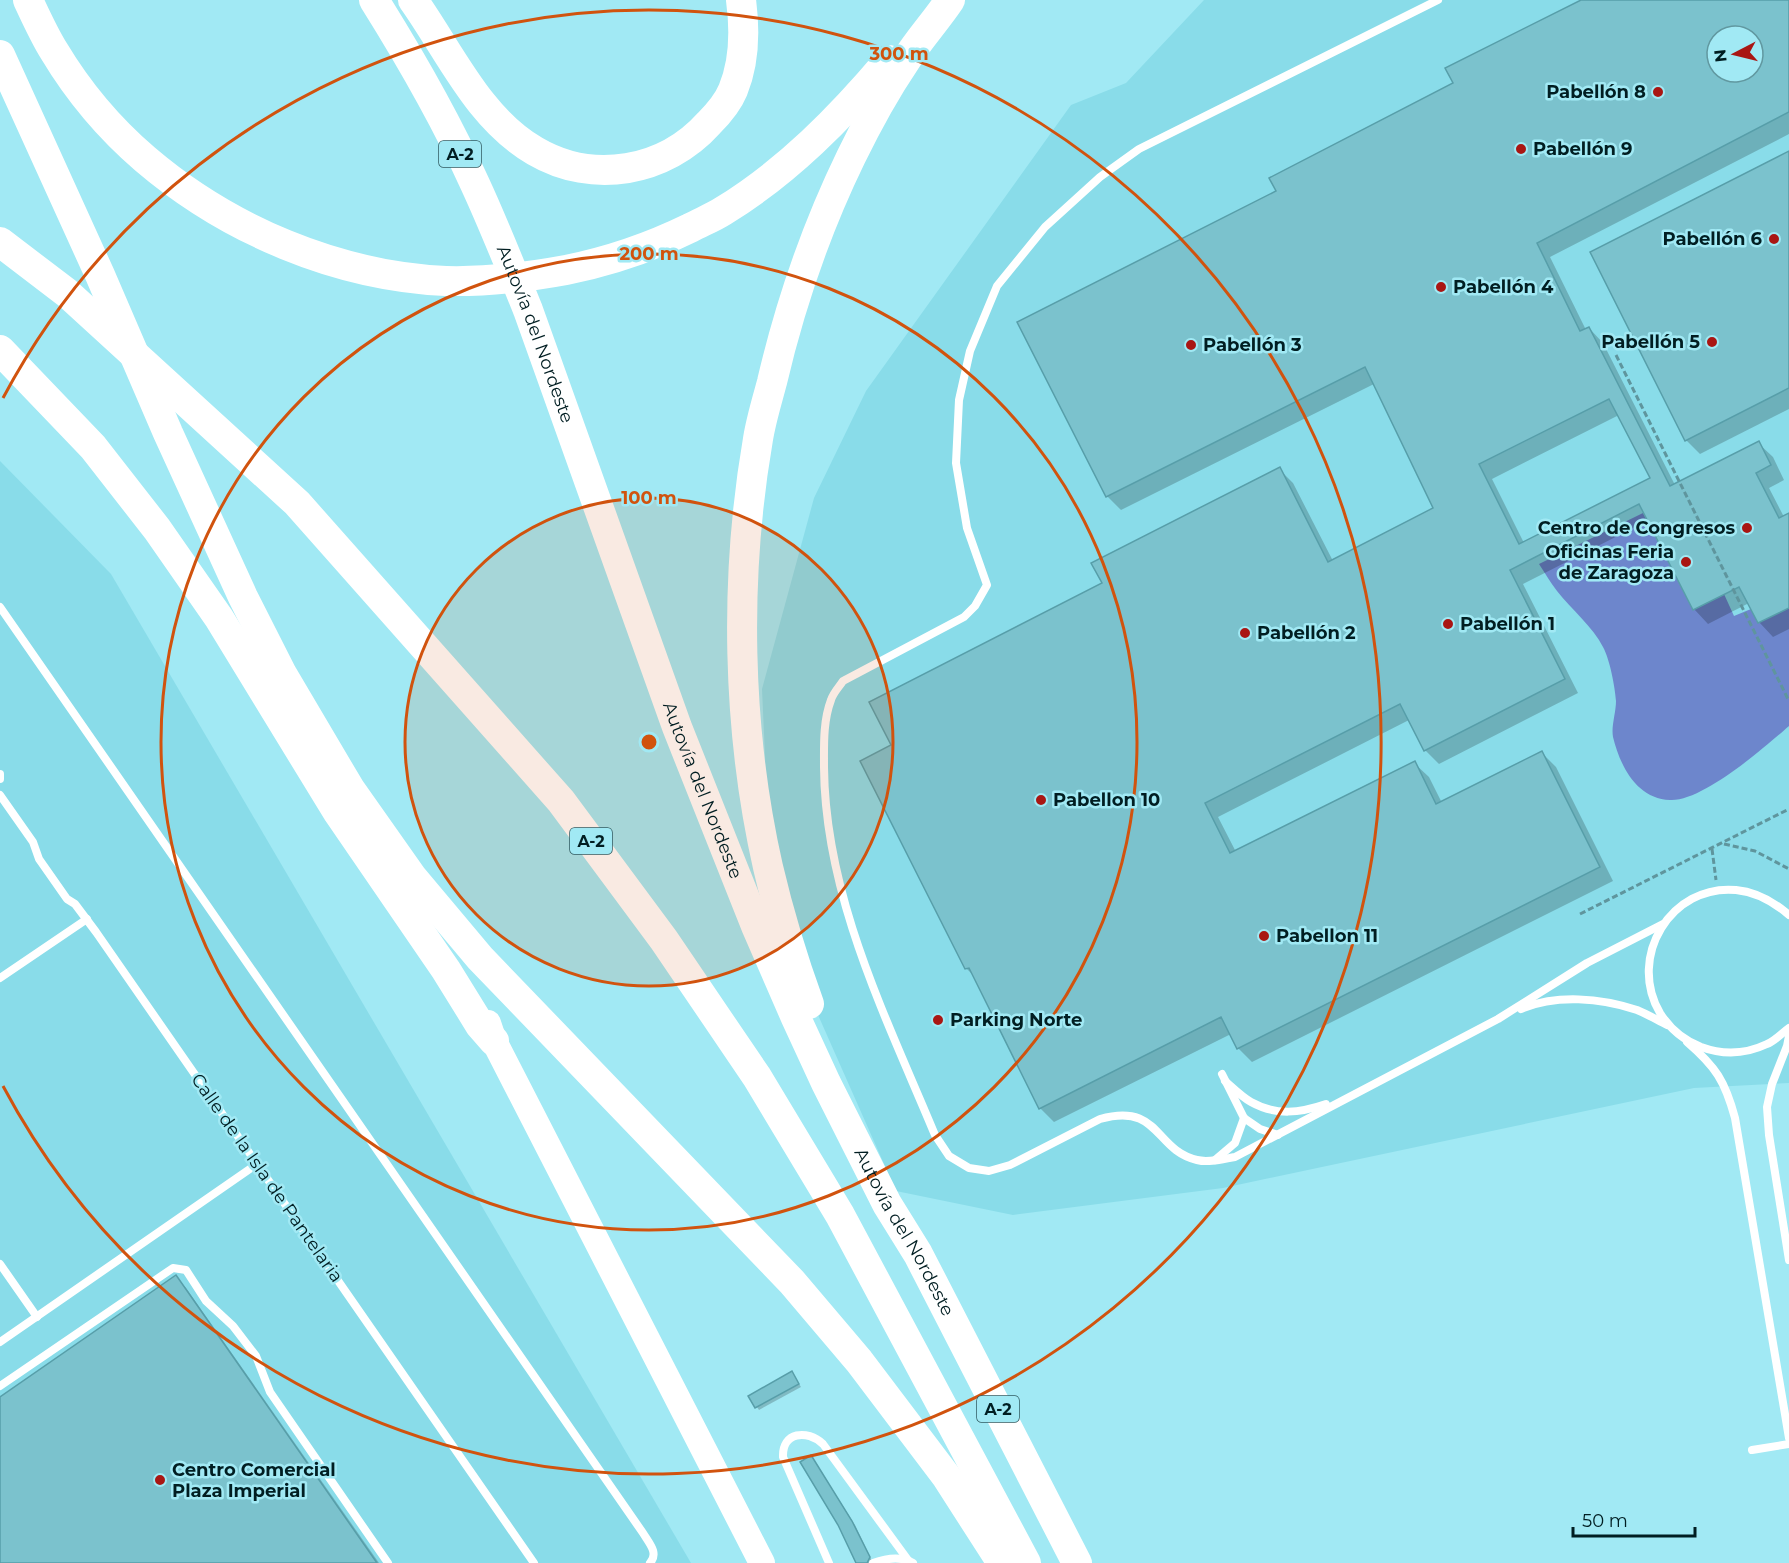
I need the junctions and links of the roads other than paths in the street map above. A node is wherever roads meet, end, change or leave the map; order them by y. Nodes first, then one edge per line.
1 (28, 0) edge
2 (374, 0) edge
3 (413, 0) edge
4 (741, 0) edge
5 (938, 0) edge
6 (950, 0) edge
7 (1438, 0) edge
8 (0, 55) edge
9 (0, 242) edge
10 (0, 350) edge
11 (0, 607) edge
12 (0, 774) edge
13 (0, 779) edge
14 (0, 795) edge
15 (412, 877) junction
16 (1789, 915) edge
17 (87, 919) junction
18 (1663, 924) junction
19 (0, 978) edge
20 (1498, 1019) junction
21 (1668, 1025) junction
22 (1789, 1028) edge
23 (1789, 1036) edge
24 (494, 1041) junction
25 (1687, 1042) junction
26 (1352, 1095) junction
27 (1244, 1118) junction
28 (1278, 1135) junction
29 (1215, 1160) junction
30 (257, 1164) junction
31 (918, 1254) junction
32 (1789, 1260) edge
33 (0, 1264) edge
34 (37, 1317) junction
35 (0, 1342) edge
36 (0, 1386) edge
37 (1789, 1437) edge
38 (1789, 1444) edge
39 (1752, 1450) dead end
40 (911, 1561) edge
41 (388, 1563) edge
42 (534, 1563) edge
43 (650, 1563) edge
44 (762, 1563) edge
45 (829, 1563) edge
46 (873, 1563) edge
47 (1002, 1563) edge
48 (1026, 1563) edge
49 (1077, 1563) edge

1 - 5 highway
2 - 31 highway, Autovía del Nordeste / A-2
3 - 4 highway
6 - 31 highway
7 - 29 lane
8 - 15 highway
9 - 48 highway, A-2
10 - 24 highway
11 - 43 lane
12 - 13 lane
14 - 17 lane, Calle de la Isla de Pantelaria
15 - 24 main road
15 - 47 highway
16 - 18 lane
17 - 19 lane
17 - 30 lane, Calle de la Isla de Pantelaria
18 - 20 lane
18 - 21 lane
20 - 21 lane
20 - 26 lane
21 - 25 lane
22 - 25 lane
23 - 32 lane
24 - 44 main road
25 - 37 lane
26 - 27 lane
26 - 28 lane
27 - 28 lane
27 - 29 lane
28 - 29 lane
30 - 34 lane
30 - 42 lane, Calle de la Isla de Pantelaria
31 - 49 highway, Autovía del Nordeste / A-2
33 - 34 lane
34 - 35 lane
36 - 41 lane
38 - 39 lane
40 - 45 lane
40 - 46 lane

